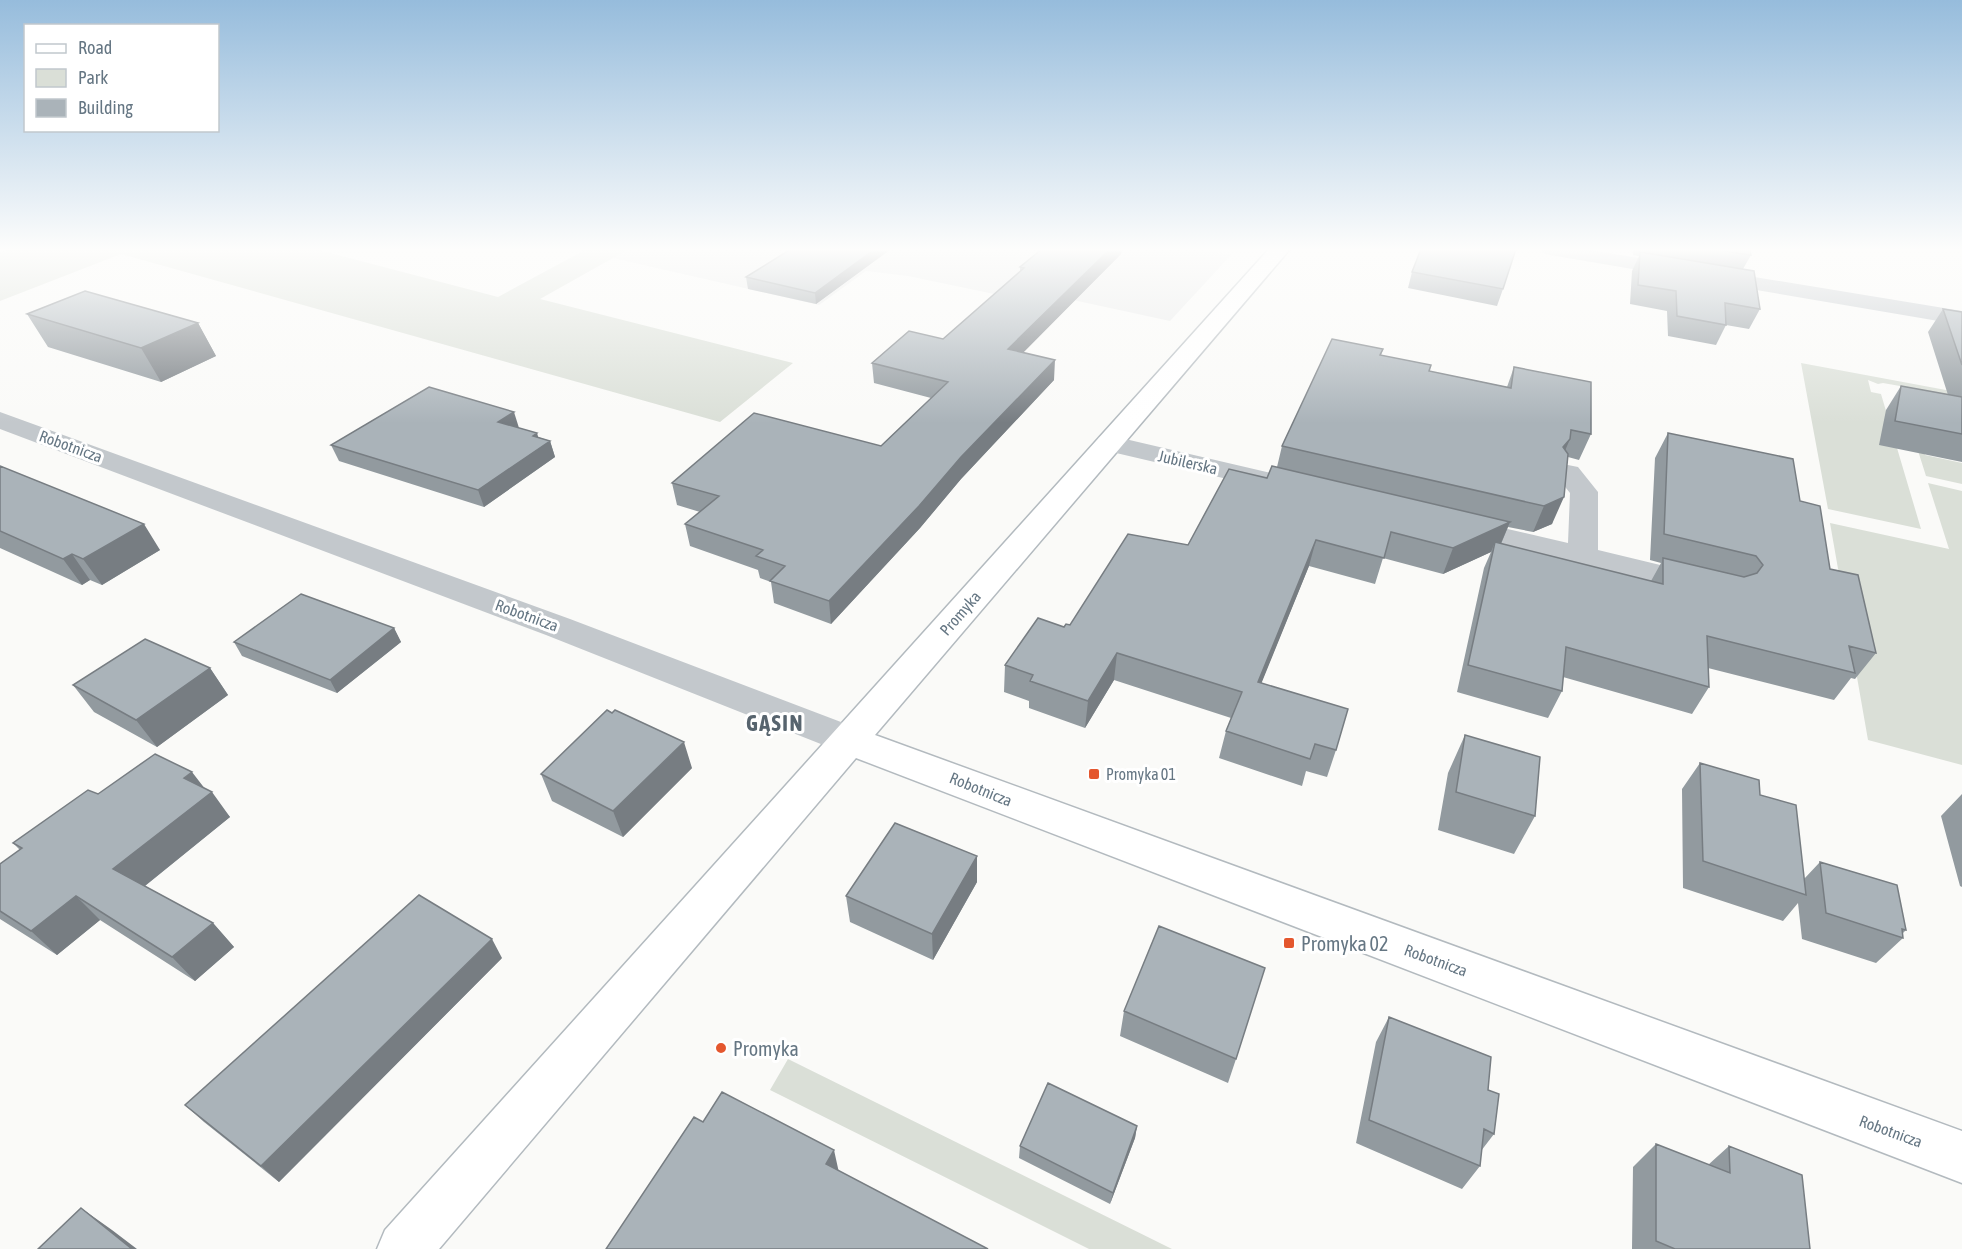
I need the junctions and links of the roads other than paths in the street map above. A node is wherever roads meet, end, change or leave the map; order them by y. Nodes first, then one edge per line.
1 (1228, 307) edge
2 (1898, 307) edge
3 (1962, 318) edge
4 (0, 420) edge
5 (1108, 443) junction
6 (1568, 473) edge
7 (1296, 488) edge
8 (1434, 520) edge
9 (1583, 556) junction
10 (1728, 591) edge
11 (849, 740) junction
12 (1962, 1157) edge
13 (404, 1249) edge

1 - 5 street, Promyka
2 - 3 street
4 - 11 street, Robotnicza
5 - 7 street, Jubilerska
5 - 11 street, Promyka
6 - 9 street
8 - 9 street
9 - 10 street
11 - 12 street, Robotnicza
11 - 13 street, Promyka

